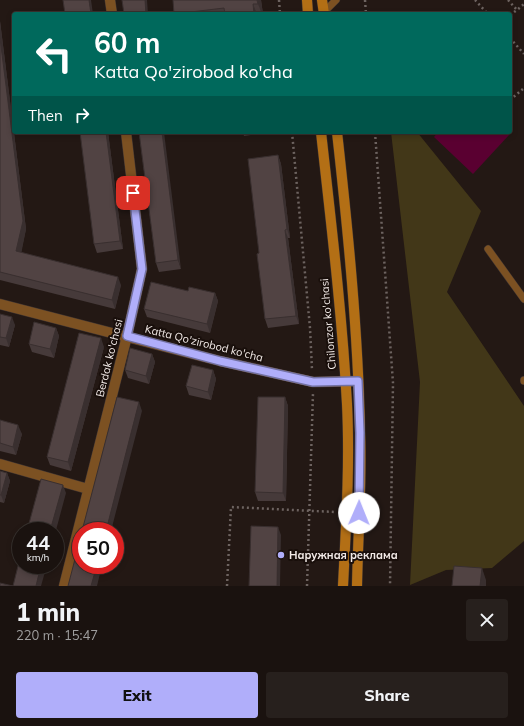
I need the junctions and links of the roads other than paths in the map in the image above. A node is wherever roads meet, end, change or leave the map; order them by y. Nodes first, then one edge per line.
1 (110, 0) edge
2 (307, 0) edge
3 (322, 0) edge
4 (336, 0) edge
5 (112, 12) edge
6 (308, 12) edge
7 (324, 12) edge
8 (325, 12) edge
9 (126, 134) edge
10 (321, 134) edge
11 (337, 134) edge
12 (488, 249) dead end
13 (524, 298) edge
14 (0, 304) edge
15 (127, 336) junction
16 (345, 381) junction
17 (358, 381) junction
18 (0, 464) edge
19 (88, 489) junction
20 (64, 586) edge
21 (343, 586) edge
22 (357, 586) edge

1 - 5 street
2 - 6 main road
3 - 7 main road
4 - 8 lane
9 - 15 street, Berdak ko'chasi
10 - 16 main road, Chilonzor ko'chasi
11 - 17 main road
12 - 13 lane
14 - 15 street, Katta Qo'zirobod ko'cha
15 - 16 street, Katta Qo'zirobod ko'cha
15 - 19 street, Berdak ko'chasi
16 - 17 street, Katta Qo'zirobod ko'cha
16 - 21 main road, Chilonzor ko'chasi
17 - 22 main road
18 - 19 street
19 - 20 street, Berdak ko'chasi

